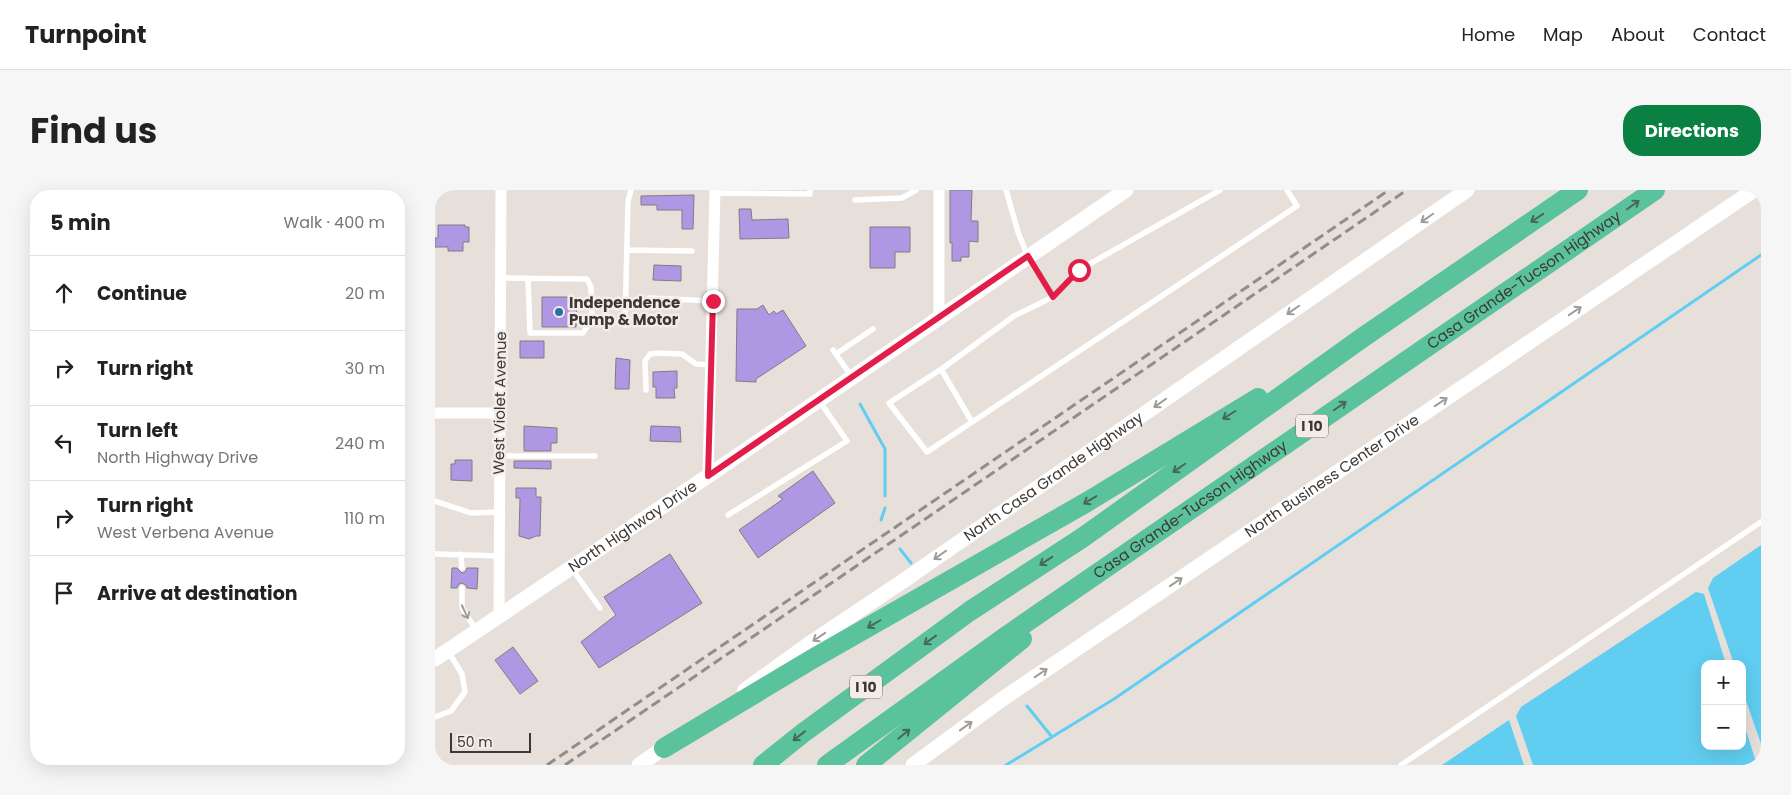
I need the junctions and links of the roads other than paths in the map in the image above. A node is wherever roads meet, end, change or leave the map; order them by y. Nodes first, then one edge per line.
1 (501, 190) edge
2 (631, 190) edge
3 (810, 190) edge
4 (916, 190) edge
5 (939, 190) edge
6 (1006, 190) edge
7 (1126, 190) edge
8 (1220, 190) edge
9 (1287, 190) edge
10 (1467, 190) edge
11 (1578, 190) edge
12 (1655, 190) edge
13 (1754, 190) edge
14 (715, 191) edge
15 (855, 200) dead end
16 (627, 250) junction
17 (692, 251) dead end
18 (1028, 256) junction
19 (501, 278) junction
20 (528, 278) junction
21 (1053, 297) junction
22 (649, 298) dead end
23 (713, 301) junction
24 (939, 317) junction
25 (625, 325) dead end
26 (873, 329) dead end
27 (1361, 338) junction
28 (711, 365) junction
29 (941, 369) junction
30 (852, 377) junction
31 (646, 390) dead end
32 (819, 400) junction
33 (435, 413) edge
34 (501, 413) junction
35 (972, 422) junction
36 (500, 456) junction
37 (595, 456) dead end
38 (708, 476) junction
39 (435, 501) edge
40 (499, 512) junction
41 (728, 515) dead end
42 (1761, 522) edge
43 (1141, 543) junction
44 (435, 554) edge
45 (461, 554) junction
46 (500, 556) junction
47 (462, 568) dead end
48 (572, 569) junction
49 (462, 588) dead end
50 (600, 608) dead end
51 (499, 617) junction
52 (477, 632) junction
53 (448, 650) junction
54 (435, 659) edge
55 (435, 717) edge
56 (664, 748) junction
57 (639, 765) edge
58 (763, 765) edge
59 (827, 765) edge
60 (866, 765) edge
61 (913, 765) edge
62 (1401, 765) edge

1 - 19 street, West Violet Avenue
2 - 16 lane
3 - 14 lane
4 - 15 lane
5 - 24 street
6 - 18 lane
7 - 18 main road, North Highway Drive
8 - 21 lane
9 - 35 lane
10 -> 56 main road, North Casa Grande Highway
11 -> 27 highway, I 10
43 -> 12 highway, Casa Grande-Tucson Highway / I 10
61 -> 13 main road, North Business Center Drive
14 - 23 street
16 - 17 lane
16 - 25 lane
18 - 21 lane
18 - 24 main road, North Highway Drive
19 - 20 lane
19 - 34 street, West Violet Avenue
20 - 20 lane
21 - 29 lane
22 - 23 lane
23 - 28 street
24 - 30 main road, North Highway Drive
26 - 30 lane
27 -> 56 highway
27 -> 58 highway, I 10
28 - 31 lane
28 - 38 street
29 - 35 lane
29 - 35 lane
30 - 32 main road, North Highway Drive
32 - 38 main road, North Highway Drive
32 - 41 lane
33 - 34 street
34 - 36 street, West Violet Avenue
36 - 37 lane
36 - 40 street, West Violet Avenue
38 - 48 main road, North Highway Drive
39 - 40 lane
40 - 46 street, West Violet Avenue
42 - 62 lane
43 - 59 highway, Casa Grande-Tucson Highway / I 10
60 -> 43 highway
44 - 45 lane
45 - 46 lane
45 - 47 lane
46 - 51 street, West Violet Avenue
48 - 50 lane
48 - 51 main road, North Highway Drive
49 -> 52 lane
51 - 52 main road, North Highway Drive
52 - 53 main road, North Highway Drive
53 - 54 main road, North Highway Drive
53 - 55 lane
56 - 57 main road, North Casa Grande Highway

